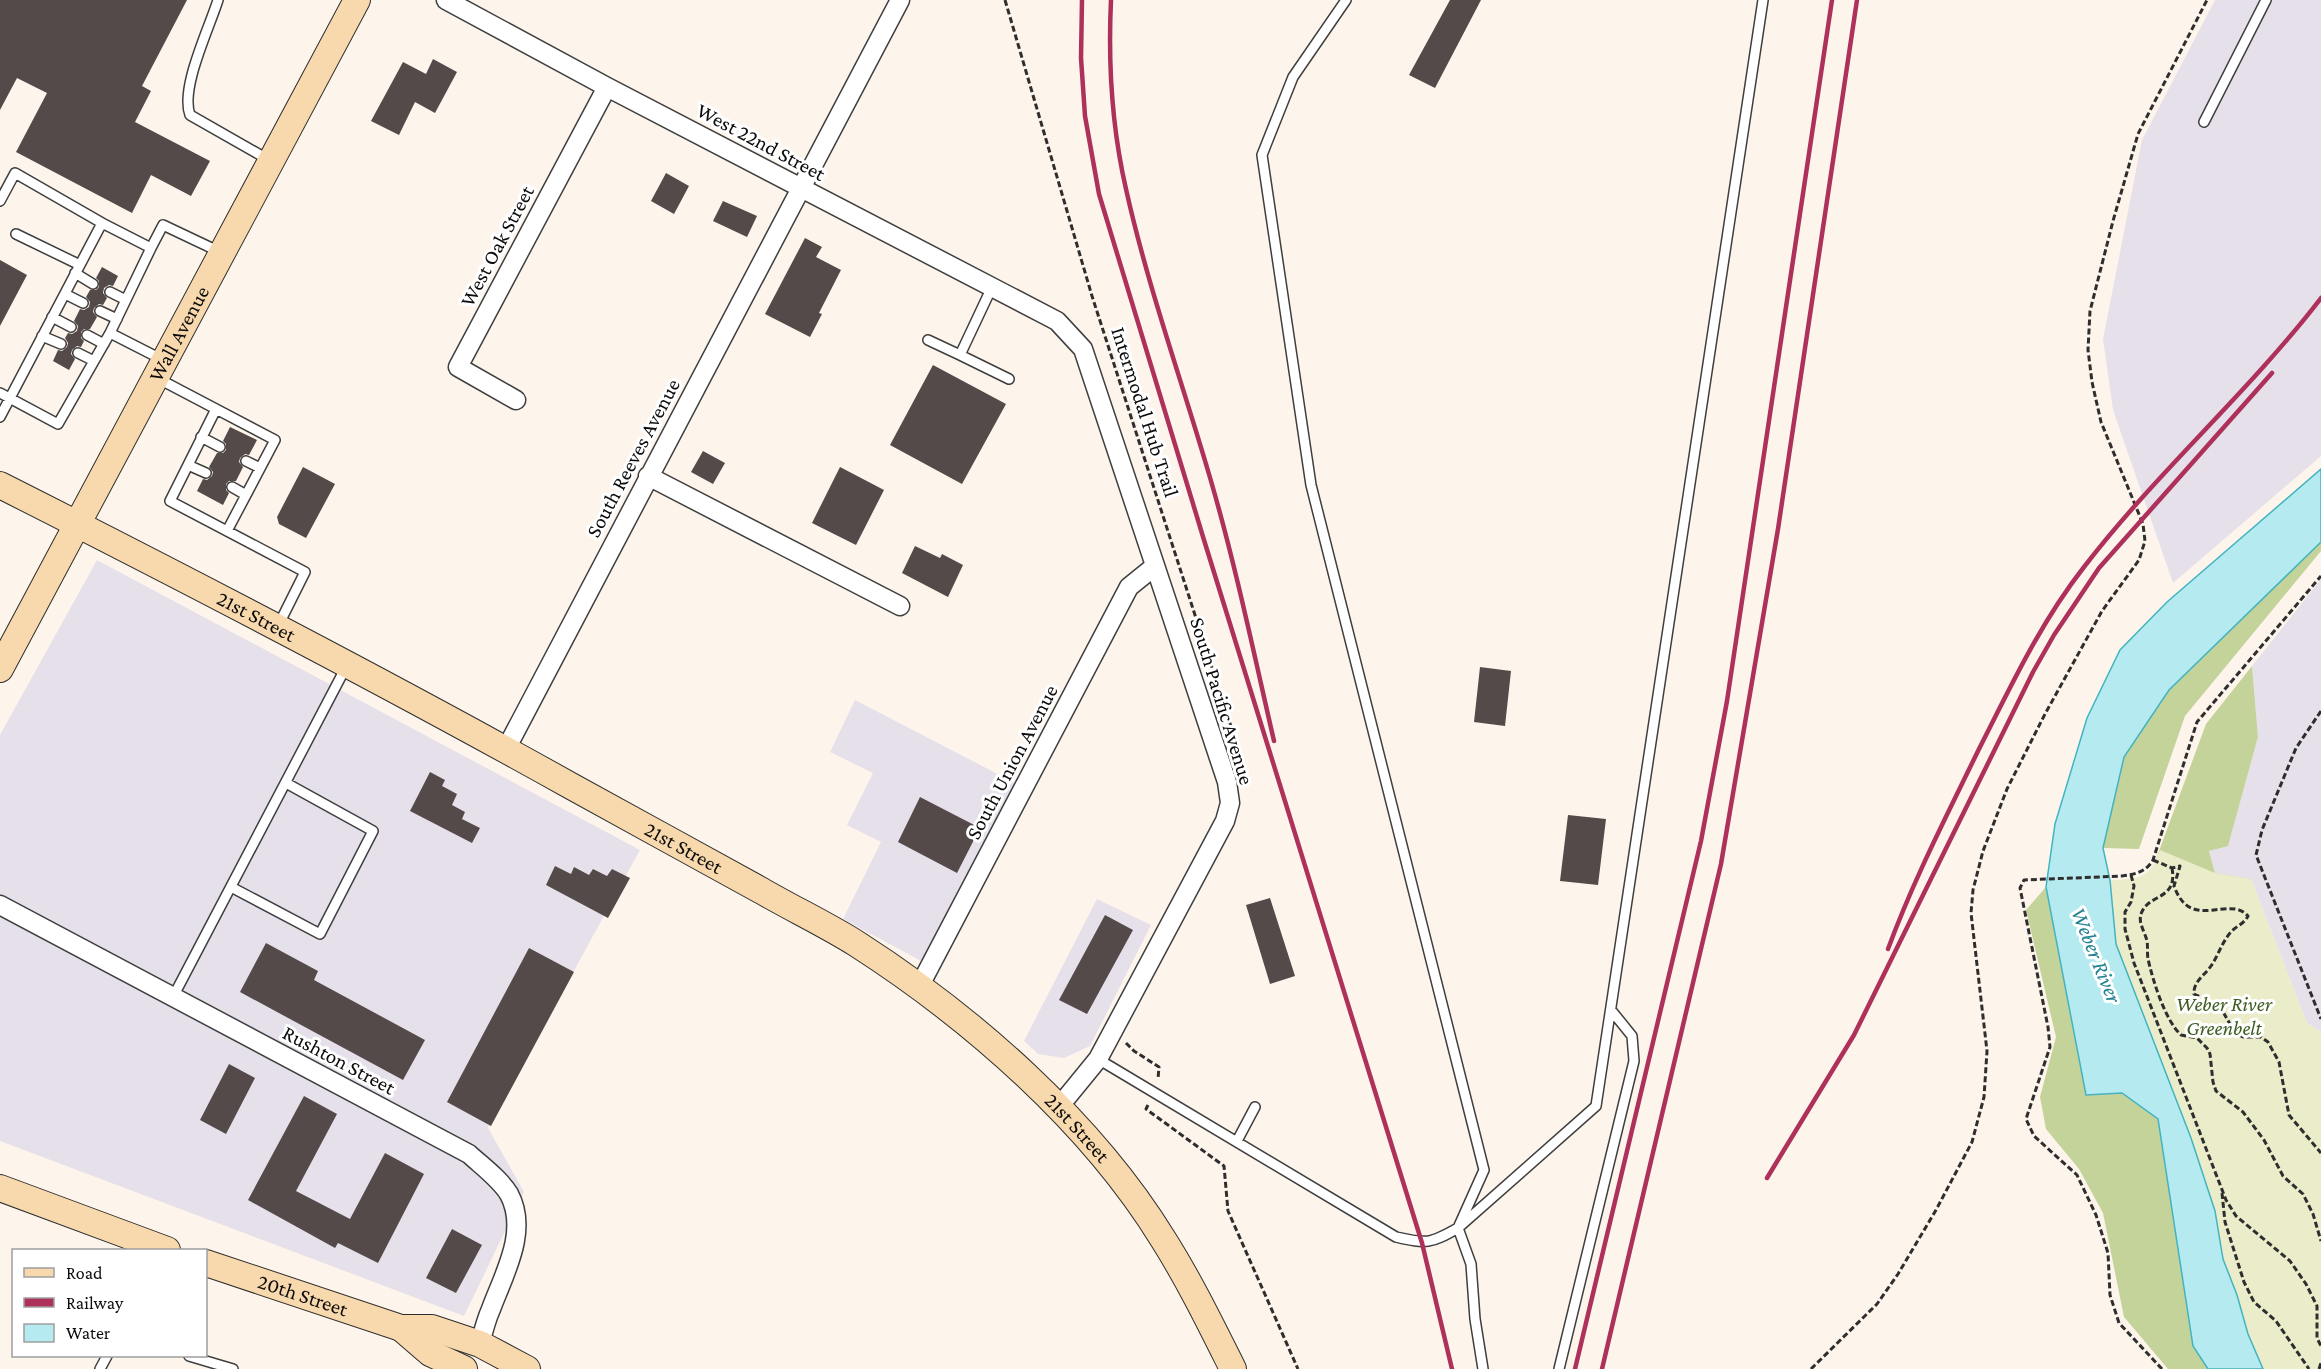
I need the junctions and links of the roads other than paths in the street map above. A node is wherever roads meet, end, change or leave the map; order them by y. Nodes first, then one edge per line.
1 (218, 0) edge
2 (357, 0) edge
3 (446, 0) edge
4 (900, 0) edge
5 (1346, 0) edge
6 (1763, 0) edge
7 (2266, 0) edge
8 (608, 87) junction
9 (2204, 122) dead end
10 (271, 162) junction
11 (802, 189) junction
12 (0, 201) edge
13 (102, 223) junction
14 (16, 234) dead end
15 (151, 249) junction
16 (222, 254) junction
17 (78, 269) junction
18 (93, 284) dead end
19 (992, 287) junction
20 (110, 292) dead end
21 (65, 294) junction
22 (126, 300) junction
23 (83, 303) dead end
24 (100, 311) dead end
25 (52, 317) junction
26 (117, 319) junction
27 (1057, 321) joint
28 (71, 327) dead end
29 (110, 333) junction
30 (87, 335) dead end
31 (42, 336) junction
32 (927, 340) dead end
33 (62, 344) dead end
34 (104, 344) junction
35 (78, 353) dead end
36 (960, 355) junction
37 (94, 361) junction
38 (160, 369) junction
39 (1009, 379) dead end
40 (0, 393) edge
41 (10, 398) junction
42 (516, 400) dead end
43 (216, 409) junction
44 (0, 417) edge
45 (201, 437) junction
46 (220, 447) dead end
47 (246, 460) dead end
48 (188, 465) junction
49 (260, 468) junction
50 (206, 474) dead end
51 (648, 476) junction
52 (0, 485) edge
53 (232, 487) dead end
54 (246, 495) junction
55 (77, 524) junction
56 (227, 531) junction
57 (1155, 566) junction
58 (900, 606) dead end
59 (277, 628) junction
60 (347, 665) junction
61 (0, 669) edge
62 (506, 749) junction
63 (286, 783) junction
64 (231, 887) junction
65 (0, 905) edge
66 (919, 987) junction
67 (173, 997) junction
68 (1611, 1010) junction
69 (1098, 1059) junction
70 (1255, 1107) dead end
71 (1058, 1108) junction
72 (1237, 1141) junction
73 (0, 1188) edge
74 (1458, 1228) junction
75 (151, 1248) edge
76 (207, 1263) edge
77 (401, 1328) junction
78 (480, 1344) junction
79 (192, 1357) edge
80 (233, 1369) edge
81 (464, 1369) edge
82 (527, 1369) edge
83 (1233, 1369) edge
84 (1483, 1369) edge
85 (1559, 1369) edge

1 - 10 lane
2 - 10 main road, Wall Avenue
3 - 8 street, West 22nd Street
4 - 11 street, South Reeves Avenue
5 - 74 lane
6 - 68 lane
7 - 9 lane
8 - 11 street, West 22nd Street
8 - 42 street, West Oak Street
10 - 16 main road, Wall Avenue
11 - 19 street, West 22nd Street
11 - 51 street, South Reeves Avenue
12 - 13 lane
13 - 15 lane
13 - 17 lane
14 - 17 lane
15 - 16 lane
15 - 22 lane
16 - 38 main road, Wall Avenue
17 - 18 lane
17 - 21 lane
19 - 27 street, West 22nd Street
19 - 36 lane
20 - 22 lane
21 - 23 lane
21 - 25 lane
22 - 26 lane
24 - 26 lane
25 - 28 lane
25 - 31 lane
26 - 29 lane
27 - 57 street, South Pacific Avenue
29 - 34 lane
29 - 38 lane
30 - 34 lane
31 - 33 lane
31 - 41 lane
32 - 36 lane
34 - 37 lane
35 - 37 lane
36 - 39 lane
37 - 41 lane
38 - 43 lane
38 - 55 main road, Wall Avenue
40 - 41 lane
41 - 44 lane
43 - 45 lane
43 - 49 lane
45 - 46 lane
45 - 48 lane
47 - 49 lane
48 - 50 lane
48 - 56 lane
49 - 54 lane
51 - 58 street
51 - 62 street, South Reeves Avenue
52 - 55 main road, 21st Street
53 - 54 lane
54 - 56 lane
55 - 59 main road, 21st Street
55 - 61 main road, Wall Avenue
56 - 59 lane
57 - 66 street, South Union Avenue
57 - 69 street, South Pacific Avenue
59 - 60 main road, 21st Street
60 - 62 main road, 21st Street
60 - 63 lane
62 - 66 main road, 21st Street
63 - 64 lane
63 - 64 lane
64 - 67 lane
65 - 67 street, Rushton Street
66 - 71 main road, 21st Street
67 - 78 street, Rushton Street
68 - 74 lane
68 - 85 lane
69 - 71 street, South Pacific Avenue
69 - 72 lane
70 - 72 lane
71 - 83 main road, 21st Street
72 - 74 lane
73 - 75 main road
74 - 84 lane
76 - 77 main road, 20th Street
77 - 78 main road, 20th Street
77 - 81 main road, 20th Street
78 - 82 main road, 20th Street
79 - 80 lane

